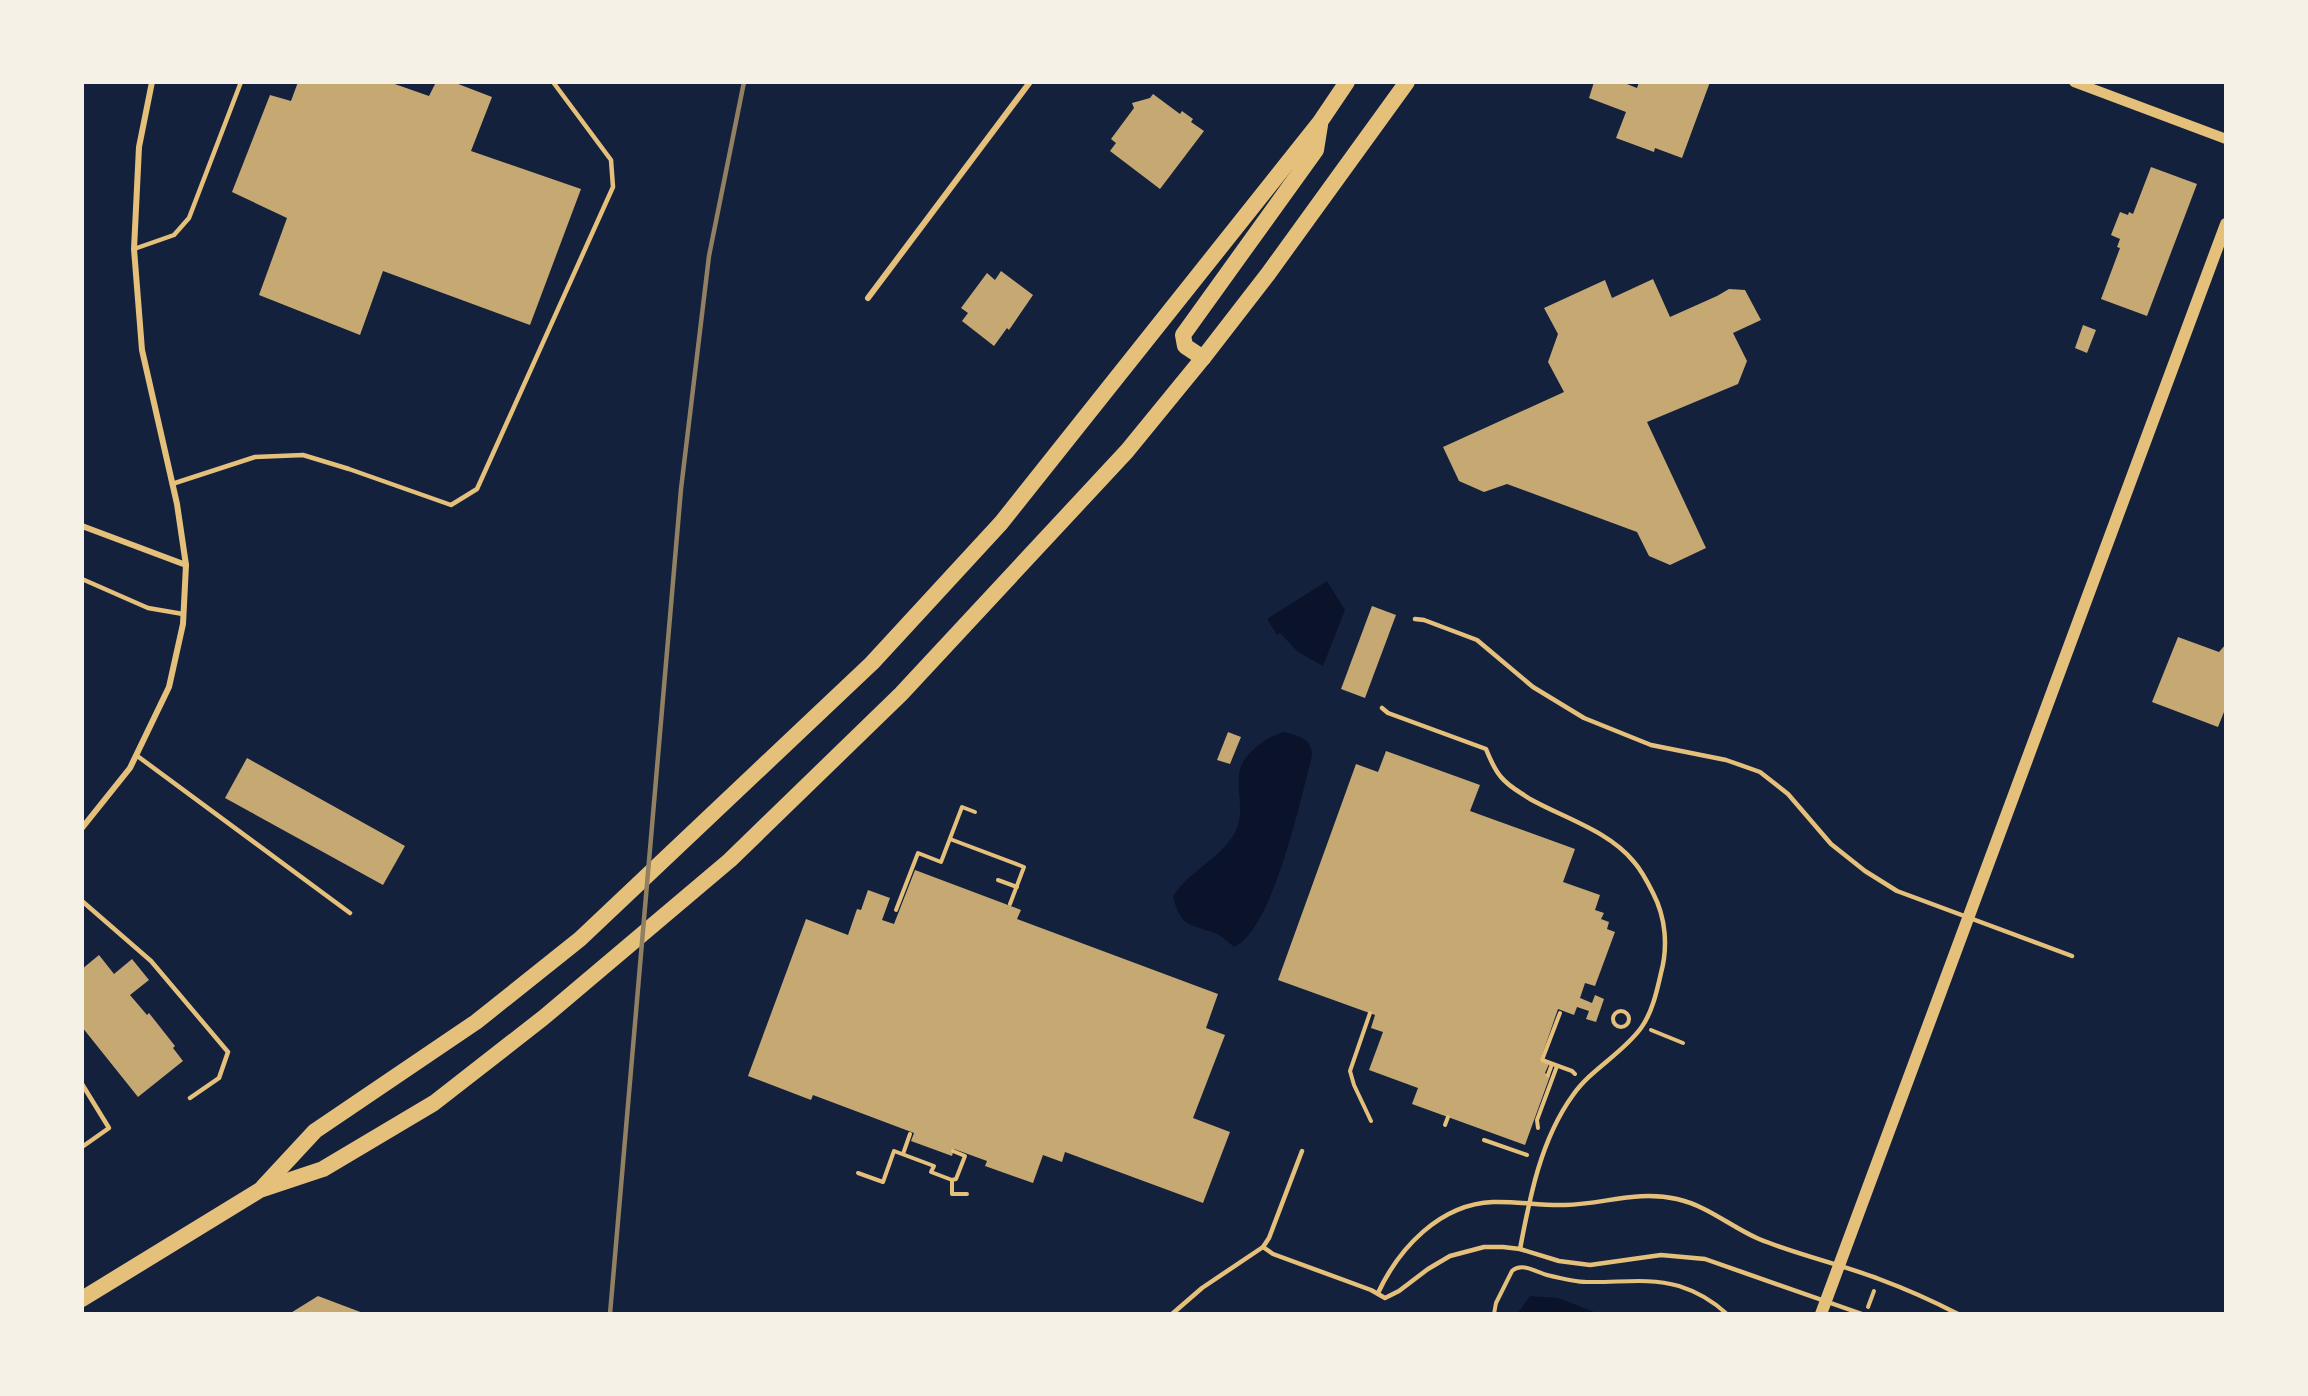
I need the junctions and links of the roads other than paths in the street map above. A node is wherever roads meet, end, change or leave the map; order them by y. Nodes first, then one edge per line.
1 (152, 82) edge
2 (241, 82) edge
3 (553, 82) edge
4 (1030, 82) edge
5 (1347, 82) edge
6 (1407, 82) edge
7 (2073, 82) edge
8 (1320, 122) junction
9 (2226, 139) edge
10 (2226, 224) edge
11 (134, 249) junction
12 (868, 298) dead end
13 (1203, 358) junction
14 (172, 484) junction
15 (82, 526) edge
16 (186, 565) junction
17 (82, 579) edge
18 (183, 614) junction
19 (1415, 619) dead end
20 (1382, 708) dead end
21 (136, 755) junction
22 (82, 828) edge
23 (82, 901) edge
24 (351, 913) dead end
25 (1967, 918) junction
26 (2072, 956) dead end
27 (82, 1084) edge
28 (190, 1098) dead end
29 (82, 1147) edge
30 (1302, 1151) dead end
31 (260, 1190) junction
32 (1529, 1204) junction
33 (1263, 1247) junction
34 (1520, 1248) junction
35 (1839, 1266) junction
36 (1378, 1293) junction
37 (82, 1299) edge
38 (1826, 1300) junction
39 (1172, 1314) edge
40 (1821, 1314) edge
41 (1862, 1314) edge
42 (1958, 1314) edge

1 - 11 street
2 - 11 lane
3 - 14 lane
4 - 12 street
5 - 8 highway
6 - 13 highway
7 - 9 street
8 - 13 highway
8 - 31 highway
10 - 25 main road
11 - 14 street
13 - 31 highway
14 - 16 street
15 - 16 street
16 - 18 street
17 - 18 lane
18 - 21 street
19 - 25 lane
20 - 32 lane
21 - 22 street
21 - 24 lane
23 - 28 lane
25 - 26 lane
25 - 35 main road
27 - 29 lane
30 - 33 lane
31 - 37 highway
32 - 34 lane
32 - 35 lane
32 - 36 lane
33 - 36 lane
33 - 39 lane
34 - 36 lane
34 - 38 lane
35 - 38 main road
35 - 42 lane
38 - 40 main road
38 - 41 lane

